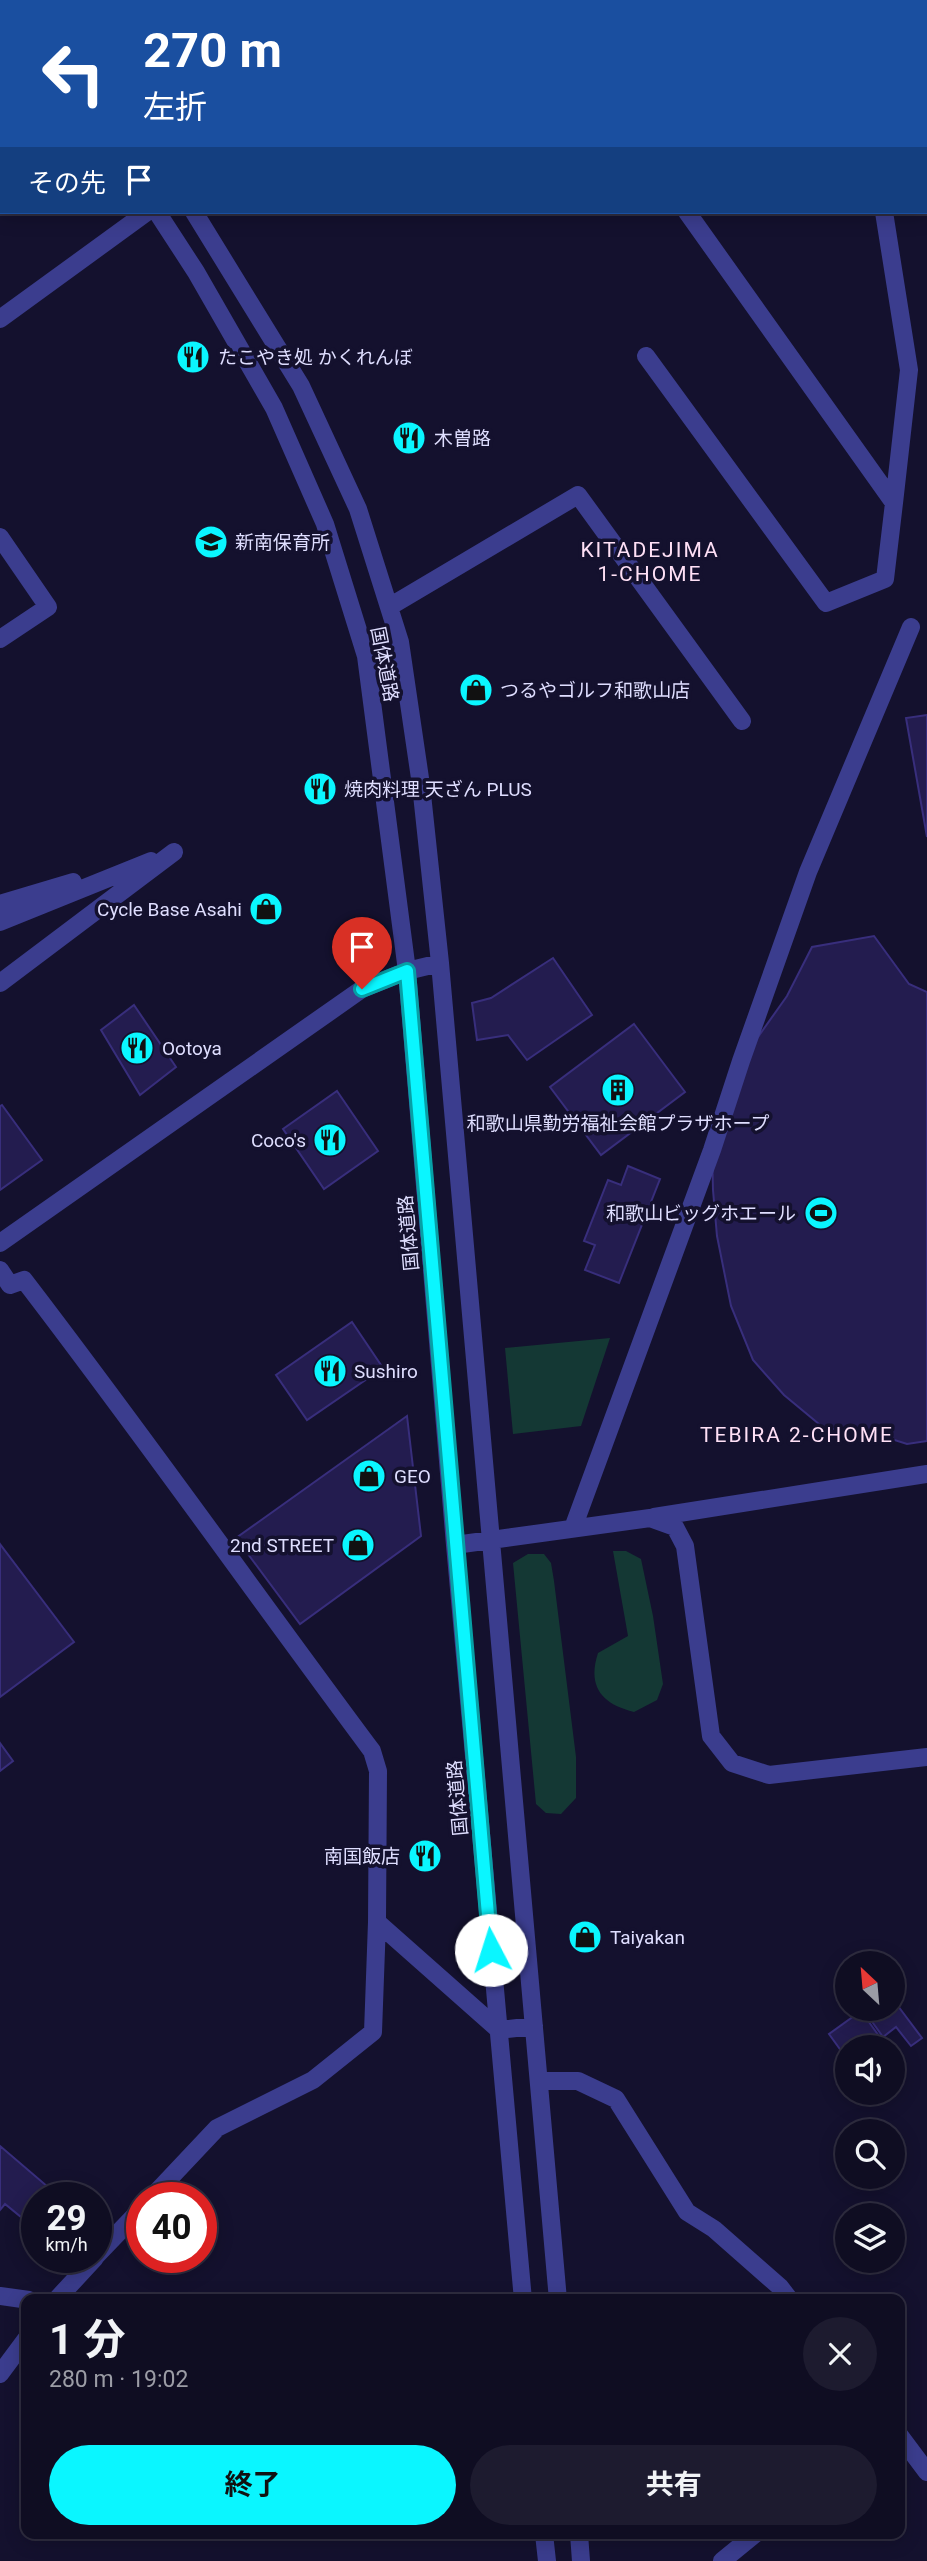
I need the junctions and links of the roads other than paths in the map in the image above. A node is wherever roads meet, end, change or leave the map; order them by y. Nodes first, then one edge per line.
1 (144, 214) edge
2 (158, 214) edge
3 (195, 214) edge
4 (688, 214) edge
5 (884, 214) edge
6 (2, 312) edge
7 (646, 356) dead end
8 (894, 503) junction
9 (0, 537) edge
10 (389, 607) junction
11 (912, 627) dead end
12 (0, 639) edge
13 (742, 721) dead end
14 (174, 852) junction
15 (0, 904) edge
16 (0, 922) edge
17 (440, 963) junction
18 (407, 971) junction
19 (0, 983) edge
20 (0, 1243) edge
21 (0, 1270) edge
22 (927, 1474) edge
23 (650, 1518) junction
24 (573, 1528) junction
25 (491, 1540) junction
26 (455, 1545) junction
27 (927, 1756) edge
28 (377, 1922) junction
29 (534, 2026) junction
30 (499, 2031) junction
31 (540, 2081) junction
32 (166, 2182) edge
33 (126, 2225) edge
34 (112, 2240) edge
35 (81, 2273) edge
36 (62, 2294) edge
37 (522, 2294) edge
38 (558, 2294) edge
39 (785, 2294) edge
40 (0, 2296) edge
41 (21, 2299) edge
42 (21, 2346) edge
43 (0, 2375) edge
44 (905, 2443) edge
45 (927, 2472) edge
46 (545, 2539) edge
47 (579, 2539) edge
48 (749, 2539) edge
49 (547, 2561) edge
50 (581, 2561) edge
51 (722, 2561) edge

1 - 6 street
2 - 18 street, 国体道路
3 - 10 street, 国体道路
4 - 8 street
5 - 8 street
7 - 8 street
9 - 12 street
10 - 13 street
10 - 17 street, 国体道路
11 - 24 street
14 - 15 street
14 - 16 street
14 - 19 street
17 - 18 street
17 - 25 street, 国体道路
18 - 20 street
18 - 26 street, 国体道路
21 - 28 street
22 - 23 street
23 - 24 street
23 - 27 street
24 - 25 street
25 - 26 street
25 - 29 street, 国体道路
26 - 30 street, 国体道路
28 - 30 street
28 - 32 street
29 - 30 street
29 - 31 street, 国体道路
30 - 37 street, 国体道路
31 - 38 street, 国体道路
31 - 39 street
33 - 34 street
35 - 36 street
40 - 41 street
42 - 43 street
44 - 45 street
46 - 49 street
47 - 50 street
48 - 51 street

